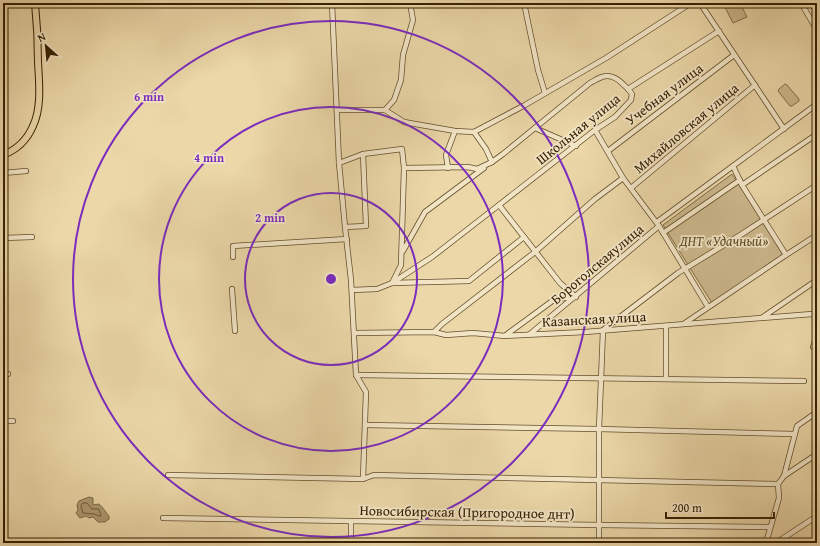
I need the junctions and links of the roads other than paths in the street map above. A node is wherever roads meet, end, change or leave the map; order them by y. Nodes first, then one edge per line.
1 (35, 3) edge
2 (332, 3) edge
3 (410, 3) edge
4 (524, 3) edge
5 (691, 3) edge
6 (700, 3) edge
7 (802, 3) edge
8 (817, 30) edge
9 (719, 31) junction
10 (734, 55) junction
11 (755, 85) junction
12 (628, 89) junction
13 (545, 93) junction
14 (817, 104) edge
15 (337, 110) junction
16 (385, 110) junction
17 (535, 128) junction
18 (784, 129) junction
19 (595, 130) junction
20 (455, 131) junction
21 (474, 132) junction
22 (817, 134) edge
23 (576, 146) junction
24 (608, 151) junction
25 (363, 154) junction
26 (3, 155) edge
27 (492, 162) junction
28 (339, 163) junction
29 (732, 166) junction
30 (404, 168) junction
31 (448, 168) junction
32 (26, 171) dead end
33 (3, 173) edge
34 (623, 178) junction
35 (741, 182) junction
36 (817, 185) edge
37 (631, 188) junction
38 (499, 206) junction
39 (764, 218) junction
40 (658, 224) junction
41 (345, 227) junction
42 (663, 233) junction
43 (817, 235) edge
44 (32, 236) dead end
45 (3, 238) edge
46 (347, 238) junction
47 (524, 238) junction
48 (402, 252) junction
49 (535, 252) junction
50 (786, 255) junction
51 (233, 257) dead end
52 (685, 270) junction
53 (817, 280) edge
54 (392, 283) junction
55 (232, 289) dead end
56 (352, 290) junction
57 (576, 297) junction
58 (708, 307) junction
59 (817, 315) edge
60 (762, 318) junction
61 (684, 324) junction
62 (666, 326) junction
63 (603, 330) junction
64 (235, 331) dead end
65 (434, 332) junction
66 (354, 333) junction
67 (530, 334) junction
68 (505, 336) junction
69 (817, 336) edge
70 (813, 347) dead end
71 (356, 375) junction
72 (601, 377) junction
73 (666, 378) junction
74 (804, 381) dead end
75 (817, 412) edge
76 (3, 421) edge
77 (13, 421) dead end
78 (365, 425) junction
79 (600, 429) junction
80 (794, 434) junction
81 (817, 454) edge
82 (168, 475) dead end
83 (784, 476) junction
84 (363, 479) junction
85 (599, 480) junction
86 (778, 484) junction
87 (817, 516) edge
88 (163, 518) dead end
89 (351, 522) junction
90 (599, 525) junction
91 (770, 527) junction
92 (350, 543) edge
93 (599, 543) edge
94 (766, 543) edge
95 (776, 543) edge

1 - 26 main road
2 - 15 street
3 - 16 street
4 - 13 street
5 - 13 street
6 - 9 street
7 - 8 street
9 - 10 street
9 - 12 street, Школьная улица
10 - 11 street
10 - 24 street, Учебная улица
11 - 18 street
11 - 37 street, Михайловская улица
12 - 17 street
12 - 19 street, Школьная улица
13 - 21 street
14 - 18 street, Бороголскаяулица
15 - 16 street
15 - 28 street
16 - 20 street
17 - 23 street
17 - 27 street
18 - 29 street, Бороголскаяулица
19 - 23 street, Школьная улица
19 - 24 street
20 - 21 street
20 - 31 street
21 - 27 street
22 - 35 street
23 - 38 street, Школьная улица
24 - 34 street
25 - 28 street
25 - 30 street
25 - 41 street
27 - 31 street
27 - 48 street
28 - 41 street
29 - 35 street
29 - 40 street, Бороголскаяулица
30 - 31 street
30 - 48 street
32 - 33 street
34 - 37 street
34 - 49 street, Михайловская улица
35 - 39 street
35 - 42 street
36 - 39 street
37 - 40 street
38 - 47 street
38 - 54 street, Школьная улица
39 - 50 street
39 - 52 street
40 - 42 street
40 - 57 street, Бороголскаяулица
41 - 46 street
42 - 52 street
43 - 50 street
44 - 45 street
46 - 51 street
46 - 56 street
47 - 49 street
47 - 54 street
48 - 54 street
49 - 57 street
49 - 65 street, Михайловская улица
50 - 58 street
52 - 58 street
52 - 63 street
53 - 60 street
54 - 56 street
55 - 64 street
56 - 66 street
57 - 67 street, Бороголскаяулица
57 - 68 street, Казанская улица
58 - 61 street
59 - 60 street, Казанская улица
60 - 61 street, Казанская улица
61 - 62 street, Казанская улица
62 - 63 street, Казанская улица
62 - 73 street
63 - 67 street, Казанская улица
63 - 72 street
65 - 66 street, Казанская улица
65 - 68 street, Казанская улица
66 - 71 street
67 - 68 street, Казанская улица
69 - 70 street
71 - 72 street
71 - 78 street
72 - 73 street
72 - 79 street
73 - 74 street
75 - 80 street
76 - 77 street
78 - 79 street
78 - 84 street
79 - 80 street
79 - 85 street
80 - 83 street
81 - 83 street
82 - 84 street
83 - 86 street
84 - 85 street
85 - 86 street
85 - 90 street
86 - 91 street
87 - 95 street
88 - 89 street, Новосибирская (Пригородное днт)
89 - 90 street, Новосибирская (Пригородное днт)
89 - 92 street
90 - 91 street, Новосибирская (Пригородное днт)
90 - 93 street
91 - 94 street

